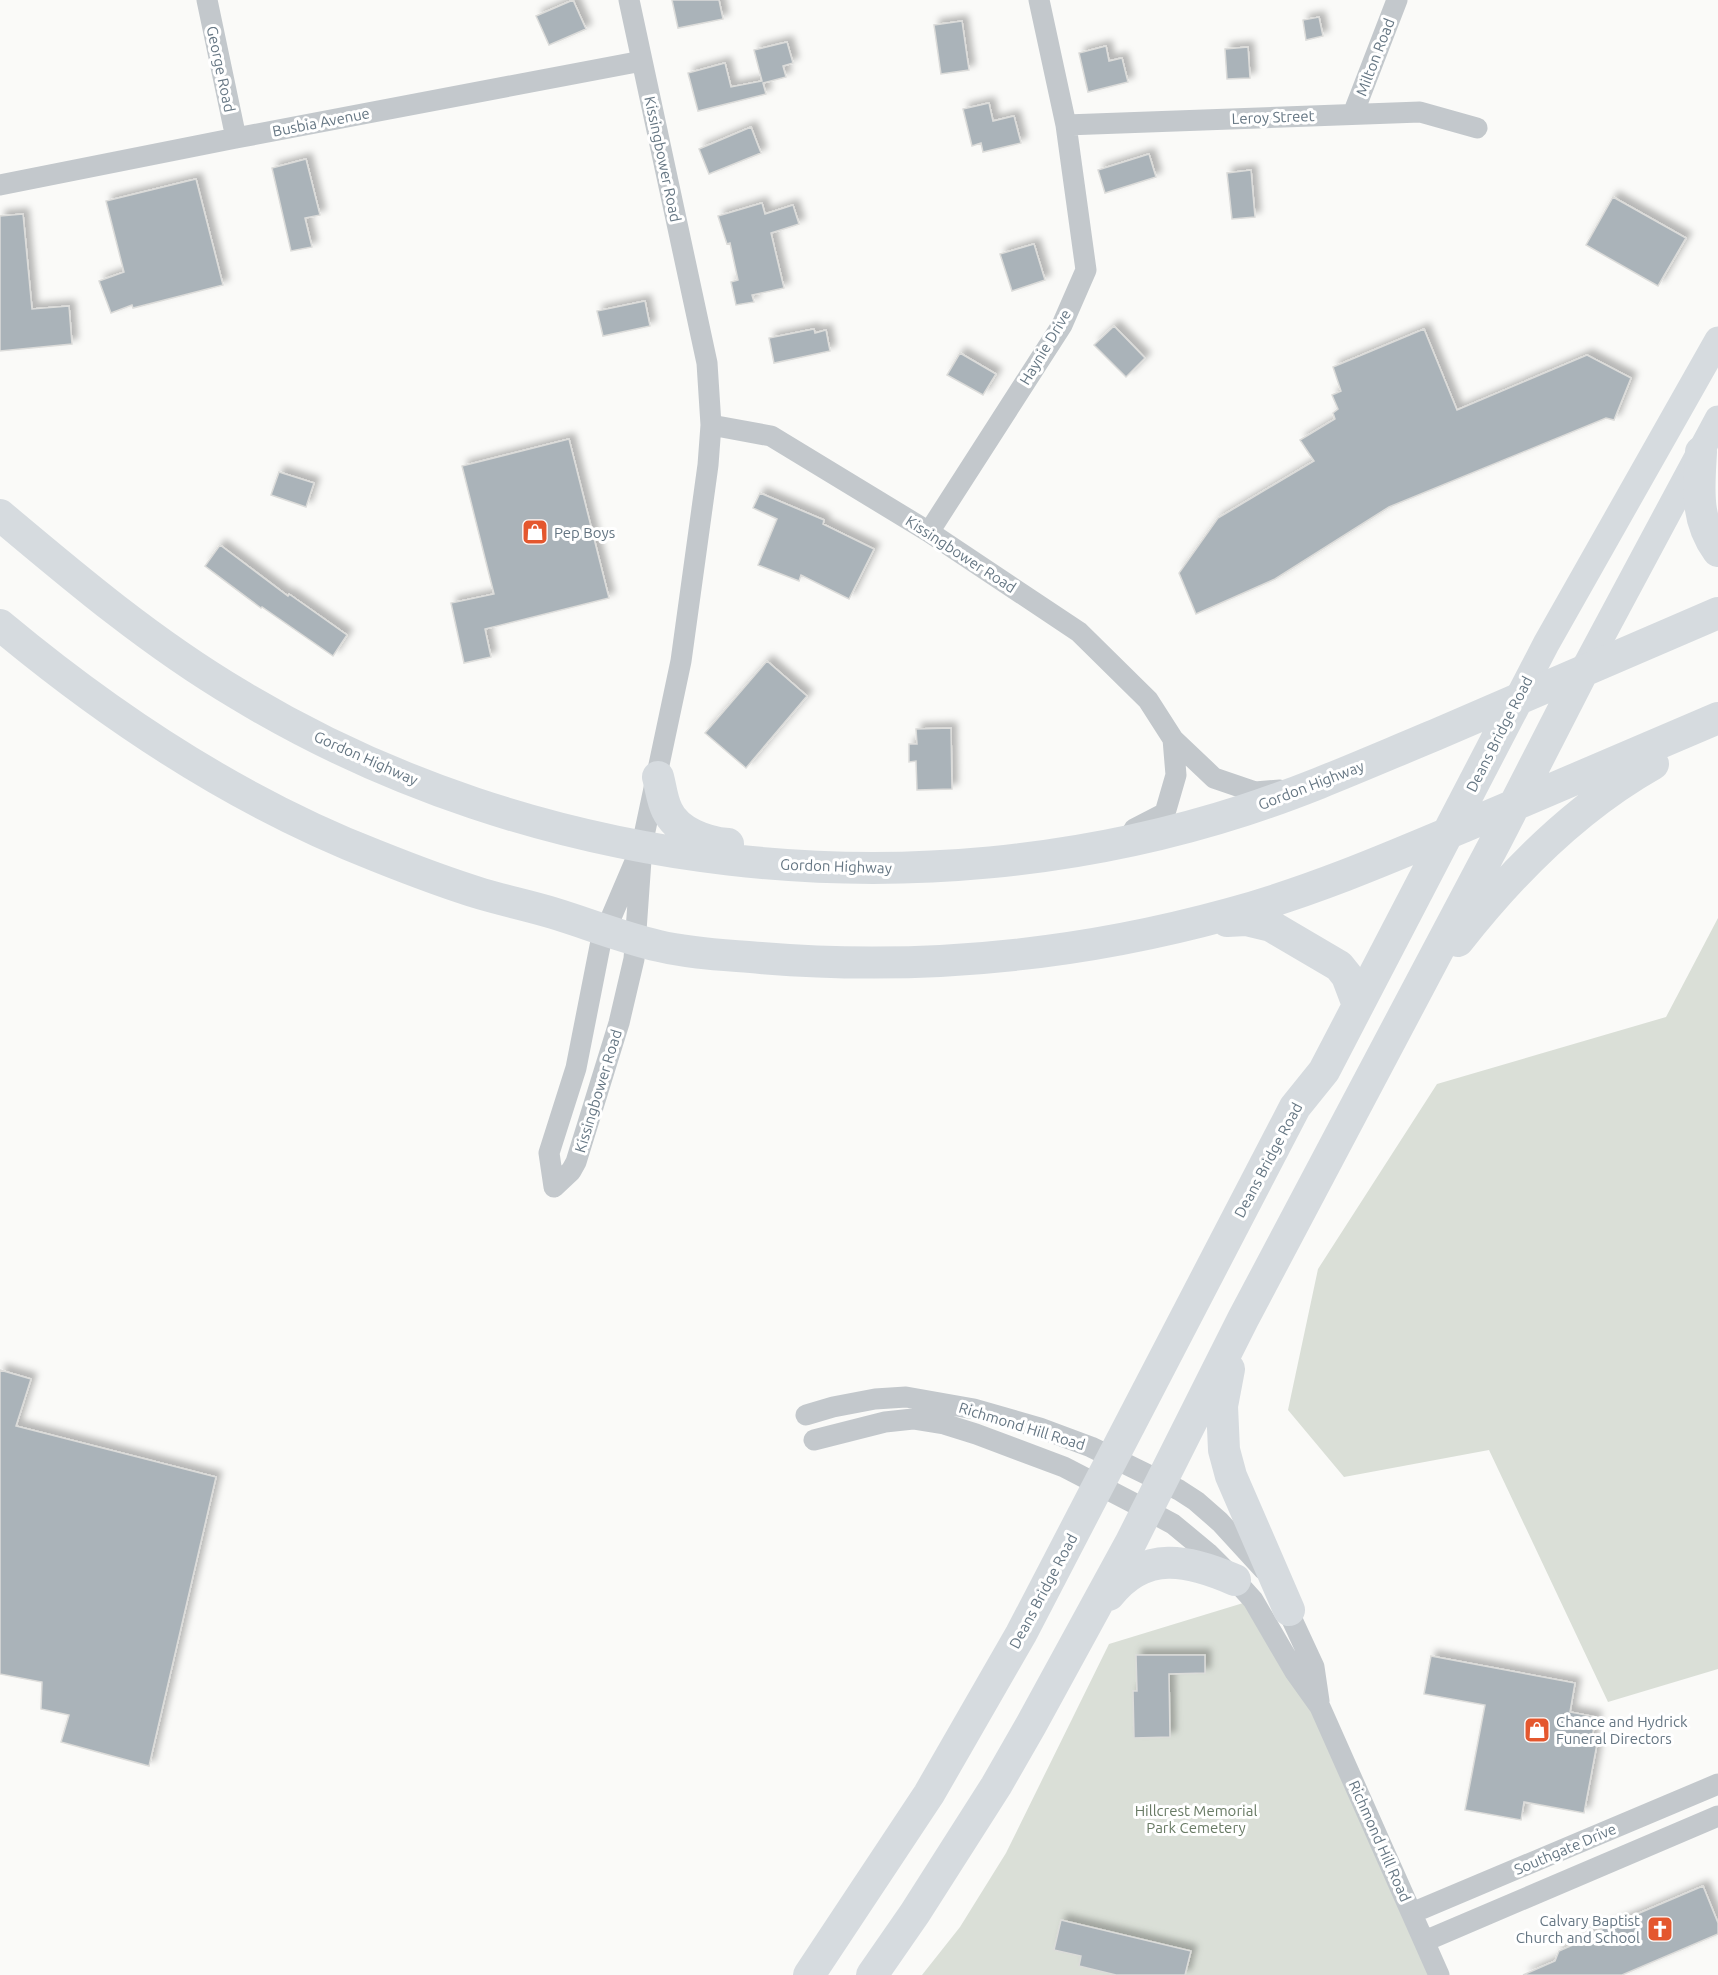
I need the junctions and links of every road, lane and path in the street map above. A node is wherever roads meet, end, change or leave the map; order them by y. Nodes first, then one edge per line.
1 (207, 0) edge
2 (629, 0) edge
3 (1039, 0) edge
4 (1397, 0) edge
5 (642, 61) junction
6 (1353, 114) junction
7 (1066, 125) junction
8 (1477, 128) dead end
9 (236, 138) junction
10 (0, 185) edge
11 (1718, 340) edge
12 (1718, 419) edge
13 (711, 425) junction
14 (1701, 452) junction
15 (0, 515) edge
16 (928, 532) junction
17 (1718, 551) edge
18 (1718, 613) edge
19 (0, 625) edge
20 (1583, 671) junction
21 (1517, 700) junction
22 (1718, 718) edge
23 (1718, 727) edge
24 (1173, 739) junction
25 (658, 777) junction
26 (1311, 787) junction
27 (1514, 805) junction
28 (1448, 833) junction
29 (642, 845) junction
30 (1103, 846) junction
31 (889, 868) junction
32 (1196, 923) junction
33 (606, 930) junction
34 (636, 939) junction
35 (1358, 1005) junction
36 (1407, 1009) junction
37 (1240, 1327) junction
38 (806, 1415) dead end
39 (814, 1440) dead end
40 (1105, 1471) junction
41 (1162, 1481) junction
42 (1147, 1510) junction
43 (1236, 1580) junction
44 (1289, 1610) junction
45 (1084, 1630) junction
46 (1320, 1707) junction
47 (1718, 1784) edge
48 (1718, 1816) edge
49 (1412, 1913) junction
50 (1425, 1941) junction
51 (809, 1975) edge
52 (872, 1975) edge
53 (1439, 1975) edge

1 - 9 street, George Road
2 - 5 street, Kissingbower Road
3 - 7 street, Haynie Drive
4 - 6 street, Milton Road
5 - 9 street, Busbia Avenue
5 - 13 street, Kissingbower Road
6 - 7 street, Leroy Street
6 - 8 street, Leroy Street
7 - 16 street, Haynie Drive
9 - 10 street, Busbia Avenue
11 - 21 main road, Deans Bridge Road
12 - 14 main road
13 - 16 street, Kissingbower Road
13 - 25 street, Kissingbower Road
14 - 17 highway
14 - 20 main road
15 - 29 highway, Gordon Highway
16 - 24 street, Kissingbower Road
18 - 20 highway, Gordon Highway
19 - 33 highway
20 - 21 highway, Gordon Highway
20 - 27 highway
21 - 26 highway, Gordon Highway
21 - 28 highway, Deans Bridge Road
22 - 27 highway
23 - 36 highway
24 - 26 street, Kissingbower Road
24 - 30 street, Kissingbower Road
25 - 29 street, Kissingbower Road
25 - 31 highway
26 - 30 highway, Gordon Highway
27 - 28 highway
27 - 36 highway
28 - 32 highway
28 - 35 highway, Deans Bridge Road
29 - 31 highway, Gordon Highway
29 - 33 street, Kissingbower Road
29 - 34 street, Kissingbower Road
30 - 31 highway, Gordon Highway
32 - 34 highway
32 - 35 highway
33 - 34 highway
33 - 34 street, Kissingbower Road
35 - 40 highway, Deans Bridge Road
36 - 37 highway
37 - 41 highway
37 - 44 highway
38 - 40 street, Richmond Hill Road
39 - 40 street, Richmond Hill Road
40 - 41 street, Richmond Hill Road
40 - 42 street, Richmond Hill Road
40 - 51 highway, Deans Bridge Road
41 - 42 highway
41 - 44 street, Richmond Hill Road
42 - 43 street, Richmond Hill Road
42 - 45 highway
43 - 45 highway
43 - 46 street, Richmond Hill Road
44 - 46 street, Richmond Hill Road
45 - 52 highway
46 - 49 street, Richmond Hill Road
47 - 49 street, Southgate Drive
48 - 50 street, Southgate Drive
49 - 50 street, Richmond Hill Road
50 - 53 street, Richmond Hill Road

